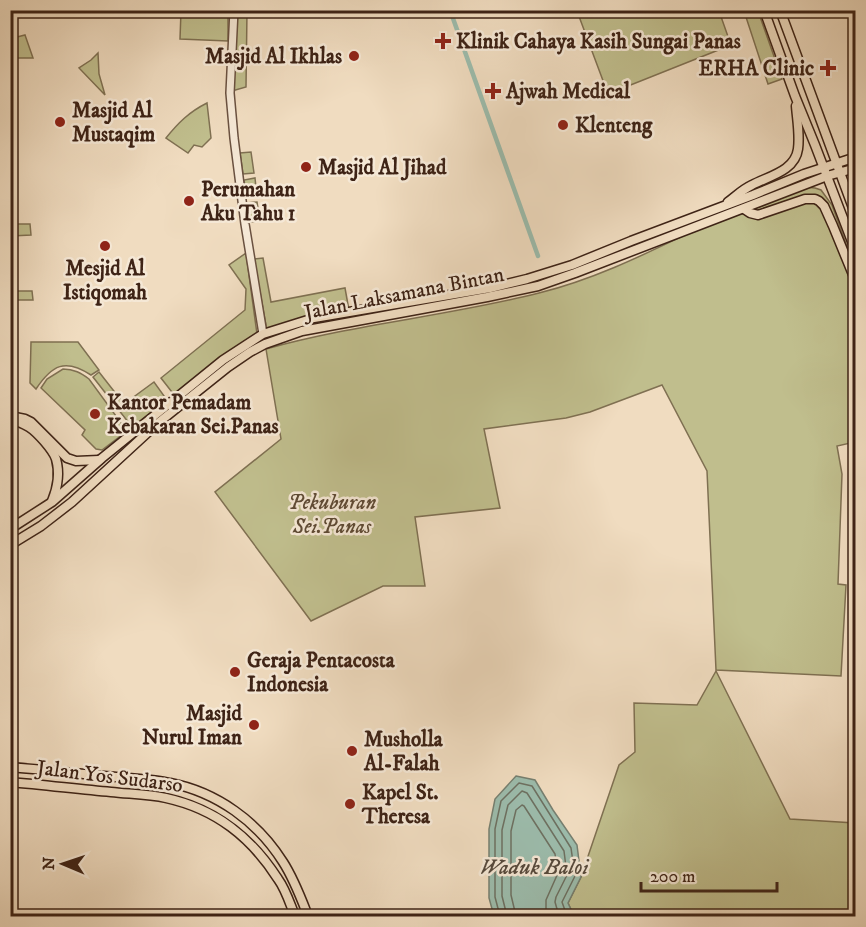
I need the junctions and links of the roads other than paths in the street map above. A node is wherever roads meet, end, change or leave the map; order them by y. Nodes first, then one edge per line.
1 (234, 10) edge
2 (764, 10) edge
3 (780, 10) edge
4 (795, 96) junction
5 (855, 157) edge
6 (837, 163) junction
7 (824, 167) junction
8 (855, 168) edge
9 (840, 173) junction
10 (827, 176) junction
11 (721, 207) junction
12 (744, 208) junction
13 (855, 216) edge
14 (855, 252) edge
15 (573, 269) junction
16 (855, 282) edge
17 (263, 334) junction
18 (10, 418) edge
19 (99, 460) junction
20 (52, 502) junction
21 (10, 529) edge
22 (10, 545) edge
23 (10, 766) edge
24 (10, 782) edge
25 (296, 916) edge
26 (308, 916) edge

1 - 17 street
2 - 4 main road
3 - 6 main road
4 - 7 main road
4 - 11 main road
5 - 6 main road, Jalan Laksamana Bintan
6 - 7 main road, Jalan Laksamana Bintan
6 - 9 main road
7 - 10 main road
7 - 11 main road, Jalan Laksamana Bintan
8 - 9 main road, Jalan Laksamana Bintan
9 - 10 main road, Jalan Laksamana Bintan
9 - 13 main road
10 - 12 main road, Jalan Laksamana Bintan
10 - 14 main road
11 - 15 main road, Jalan Laksamana Bintan
12 - 15 main road, Jalan Laksamana Bintan
12 - 16 main road
15 - 17 main road, Jalan Laksamana Bintan
15 - 22 main road, Jalan Laksamana Bintan
17 - 19 main road, Jalan Laksamana Bintan
18 - 19 main road
18 - 20 main road
19 - 20 main road, Jalan Laksamana Bintan
20 - 21 main road, Jalan Laksamana Bintan
23 - 26 main road, Jalan Yos Sudarso
24 - 25 main road, Jalan Yos Sudarso

